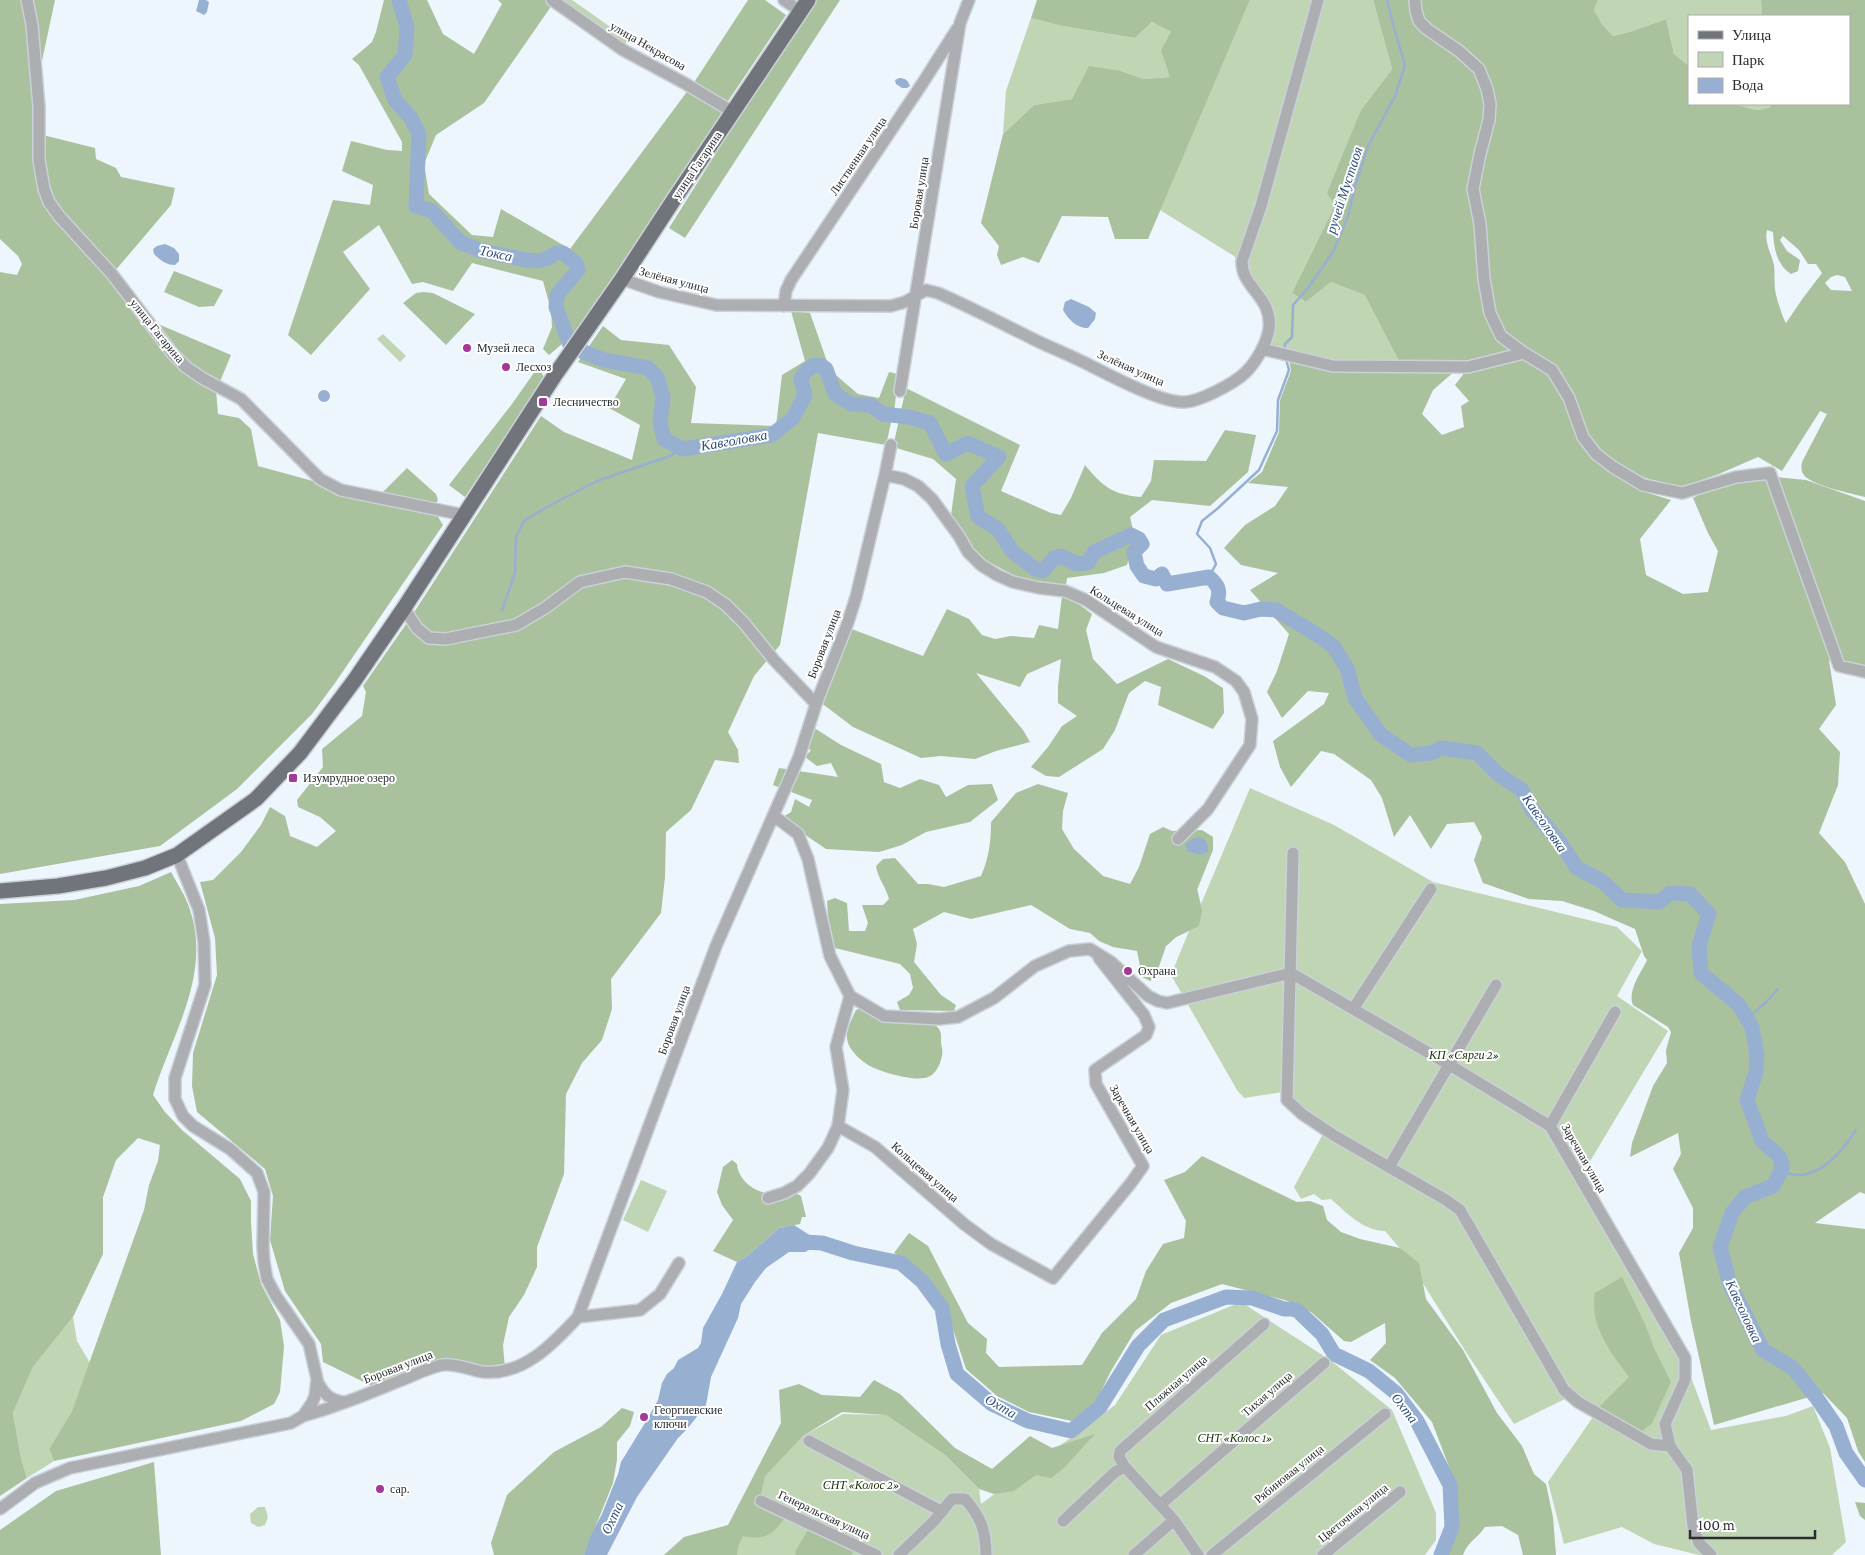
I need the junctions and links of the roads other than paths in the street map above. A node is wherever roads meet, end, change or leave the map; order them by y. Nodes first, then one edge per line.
1 (27, 0) edge
2 (552, 0) edge
3 (784, 0) edge
4 (969, 0) edge
5 (1318, 0) edge
6 (1415, 0) edge
7 (804, 5) edge
8 (960, 23) junction
9 (733, 112) junction
10 (622, 279) junction
11 (916, 294) junction
12 (784, 306) junction
13 (1262, 349) junction
14 (1524, 353) junction
15 (900, 391) dead end
16 (891, 445) dead end
17 (886, 475) junction
18 (464, 515) junction
19 (404, 608) junction
20 (1865, 672) edge
21 (816, 704) junction
22 (774, 816) junction
23 (1178, 839) dead end
24 (1293, 852) dead end
25 (177, 855) junction
26 (1431, 889) dead end
27 (0, 891) edge
28 (1090, 949) junction
29 (1291, 973) junction
30 (1496, 985) dead end
31 (850, 996) junction
32 (1353, 1008) junction
33 (1615, 1012) dead end
34 (1448, 1064) junction
35 (838, 1126) junction
36 (1550, 1126) junction
37 (1388, 1167) junction
38 (768, 1198) dead end
39 (991, 1244) joint
40 (679, 1263) dead end
41 (578, 1317) junction
42 (1264, 1324) dead end
43 (1324, 1363) dead end
44 (317, 1379) junction
45 (346, 1402) junction
46 (1385, 1414) dead end
47 (303, 1416) junction
48 (809, 1441) dead end
49 (1670, 1446) junction
50 (1125, 1467) junction
51 (1400, 1492) dead end
52 (761, 1501) dead end
53 (1160, 1505) junction
54 (0, 1509) edge
55 (941, 1511) junction
56 (1174, 1520) junction
57 (1063, 1521) dead end
58 (876, 1555) edge
59 (899, 1555) edge
60 (986, 1555) edge
61 (1134, 1555) edge
62 (1198, 1555) edge
63 (1212, 1555) edge
64 (1323, 1555) edge
65 (1711, 1555) edge

1 - 18 street, улица Гагарина
2 - 9 street, улица Некрасова
3 - 7 street
4 - 8 street, Боровая улица
5 - 13 street, Зелёная улица
6 - 14 street
7 - 9 main road, улица Гагарина
8 - 11 street, Боровая улица
8 - 12 street, Лиственная улица
9 - 10 main road, улица Гагарина
10 - 12 street, Зелёная улица
10 - 18 main road, улица Гагарина
11 - 12 street, Зелёная улица
11 - 13 street, Зелёная улица
11 - 15 street, Боровая улица
13 - 14 street
14 - 20 street
16 - 17 street, Боровая улица
17 - 21 street, Боровая улица
17 - 23 street, Кольцевая улица
18 - 19 main road, улица Гагарина
19 - 21 street
19 - 25 main road, улица Гагарина
21 - 22 street, Боровая улица
22 - 31 street
22 - 41 street, Боровая улица
24 - 29 street
25 - 27 main road, улица Гагарина
25 - 44 street
26 - 32 street
28 - 29 street
28 - 31 street
28 - 39 street, Заречная улица
29 - 32 street, Заречная улица
29 - 37 street
30 - 34 street
31 - 35 street
32 - 34 street, Заречная улица
33 - 36 street
34 - 36 street, Заречная улица
34 - 37 street
35 - 38 street
35 - 39 street, Кольцевая улица
36 - 49 street, Заречная улица
37 - 49 street
40 - 41 street
41 - 45 street, Боровая улица
42 - 50 street, Пляжная улица
43 - 53 street, Тихая улица
44 - 45 street
44 - 47 street
45 - 47 street, Боровая улица
46 - 63 street, Рябиновая улица
47 - 54 street, Боровая улица
48 - 55 street
49 - 65 street
50 - 53 street
50 - 57 street
51 - 64 street, Цветочная улица
52 - 58 street, Генеральская улица
53 - 56 street
55 - 59 street
55 - 60 street
56 - 61 street
56 - 62 street

